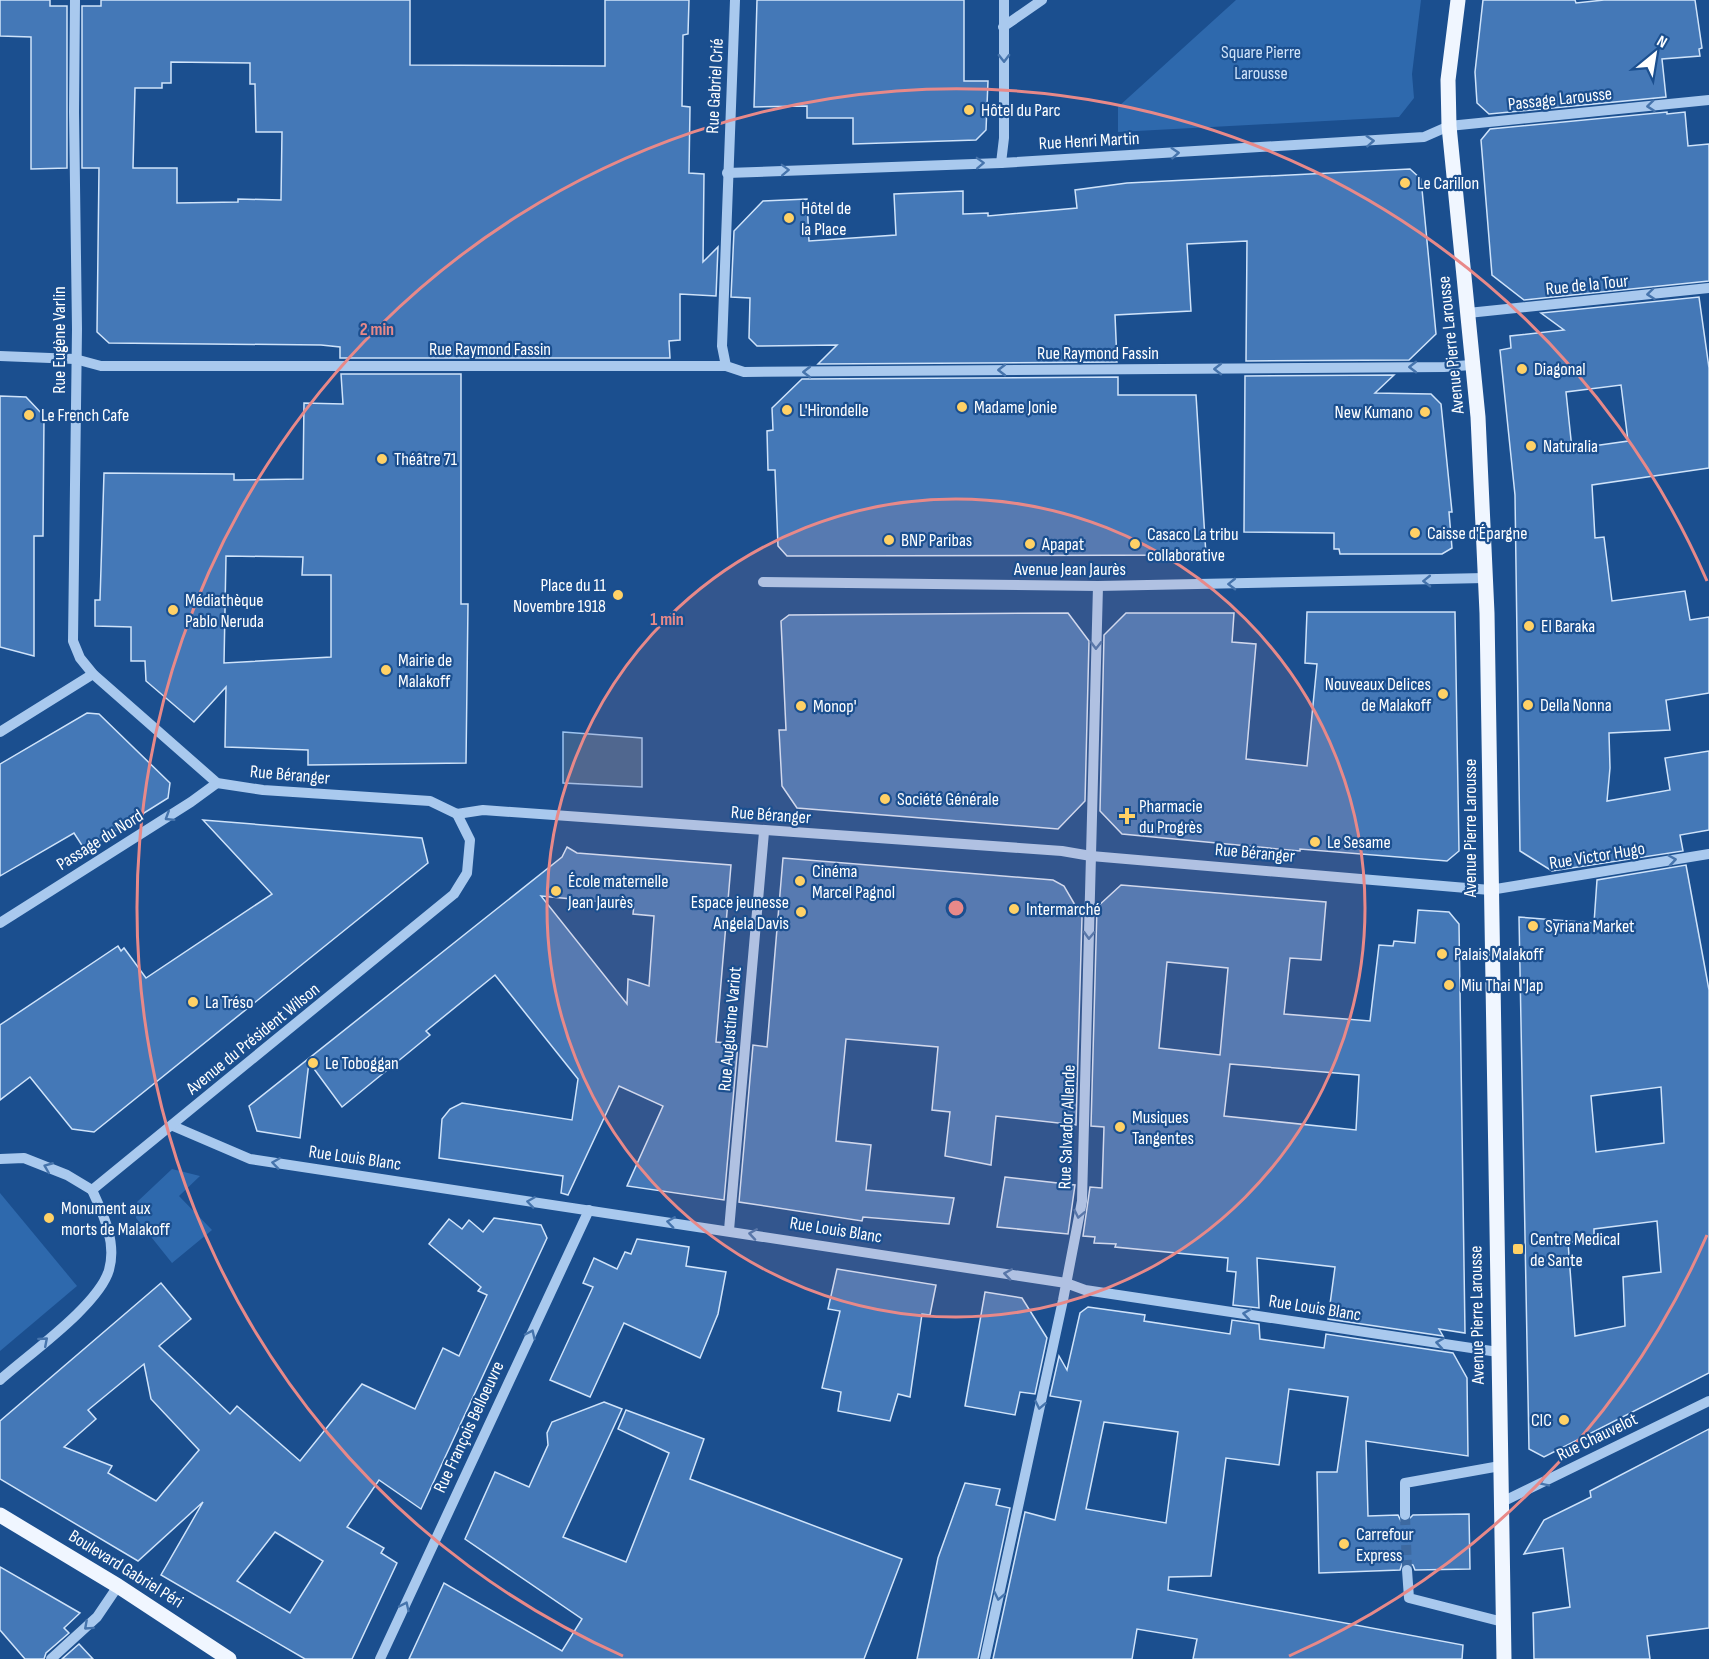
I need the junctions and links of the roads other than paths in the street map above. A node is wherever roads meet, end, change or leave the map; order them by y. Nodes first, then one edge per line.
1 (75, 0) edge
2 (735, 0) edge
3 (1004, 0) edge
4 (1042, 0) edge
5 (1458, 0) edge
6 (1004, 27) junction
7 (1709, 100) edge
8 (1449, 126) junction
9 (1001, 163) junction
10 (727, 173) junction
11 (1709, 288) edge
12 (1468, 313) junction
13 (0, 356) edge
14 (75, 359) junction
15 (1471, 364) junction
16 (726, 366) junction
17 (1485, 578) junction
18 (763, 582) dead end
19 (1098, 586) junction
20 (93, 674) junction
21 (0, 732) edge
22 (217, 783) junction
23 (457, 814) junction
24 (764, 831) junction
25 (1709, 854) edge
26 (1091, 856) junction
27 (1490, 890) junction
28 (0, 922) edge
29 (173, 1126) junction
30 (0, 1160) edge
31 (92, 1190) junction
32 (589, 1210) junction
33 (729, 1230) junction
34 (1066, 1283) junction
35 (1498, 1352) junction
36 (0, 1380) edge
37 (1709, 1401) edge
38 (1500, 1466) junction
39 (1500, 1503) junction
40 (0, 1515) edge
41 (1405, 1515) tunnel mouth
42 (1407, 1570) tunnel mouth
43 (118, 1586) junction
44 (1503, 1622) junction
45 (51, 1659) edge
46 (229, 1659) edge
47 (380, 1659) edge
48 (985, 1659) edge
49 (1504, 1659) edge

1 - 14 street, Rue Eugène Varlin
2 - 10 street, Rue Gabriel Crié
3 - 6 street
4 - 6 street
5 - 8 main road, Avenue Pierre Larousse
6 -> 9 street
7 -> 8 street, Passage Larousse
9 -> 8 street, Rue Henri Martin
8 - 12 main road, Avenue Pierre Larousse
10 -> 9 street, Rue Henri Martin
10 - 16 street
11 -> 12 street, Rue de la Tour
12 - 15 main road, Avenue Pierre Larousse
13 - 14 street, Rue Raymond Fassin
14 - 16 street, Rue Raymond Fassin
14 - 20 street, Rue Eugène Varlin
15 -> 16 street, Rue Raymond Fassin
15 - 17 main road, Avenue Pierre Larousse
17 -> 19 street, Avenue Jean Jaurès
17 - 27 main road, Avenue Pierre Larousse
18 - 19 street, Avenue Jean Jaurès
19 -> 26 street, Rue Salvador Allende
20 - 21 street
20 - 22 street
22 - 23 street, Rue Béranger
22 -> 28 street, Passage du Nord
23 - 24 street, Rue Béranger
23 - 29 street, Avenue du Président Wilson
24 - 26 street, Rue Béranger
24 - 33 street, Rue Augustine Variot
27 -> 25 street, Rue Victor Hugo
26 - 27 street, Rue Béranger
26 -> 34 street, Rue Salvador Allende
27 - 35 main road, Avenue Pierre Larousse
29 - 31 street, Avenue du Président Wilson
32 -> 29 street, Rue Louis Blanc
31 -> 30 street
36 -> 31 street
33 -> 32 street, Rue Louis Blanc
47 -> 32 street, Rue François Belloeuvre
34 -> 33 street, Rue Louis Blanc
35 -> 34 street, Rue Louis Blanc
34 -> 48 street, Rue Salvador Allende
35 - 38 main road, Avenue Pierre Larousse
37 -> 39 street, Rue Chauvelot
38 - 39 main road, Avenue Pierre Larousse
38 - 41 street
39 - 44 main road, Avenue Pierre Larousse
40 - 43 main road, Boulevard Gabriel Péri
42 - 44 street
43 -> 45 street
43 - 46 main road, Boulevard Gabriel Péri
44 - 49 main road, Avenue Pierre Larousse

